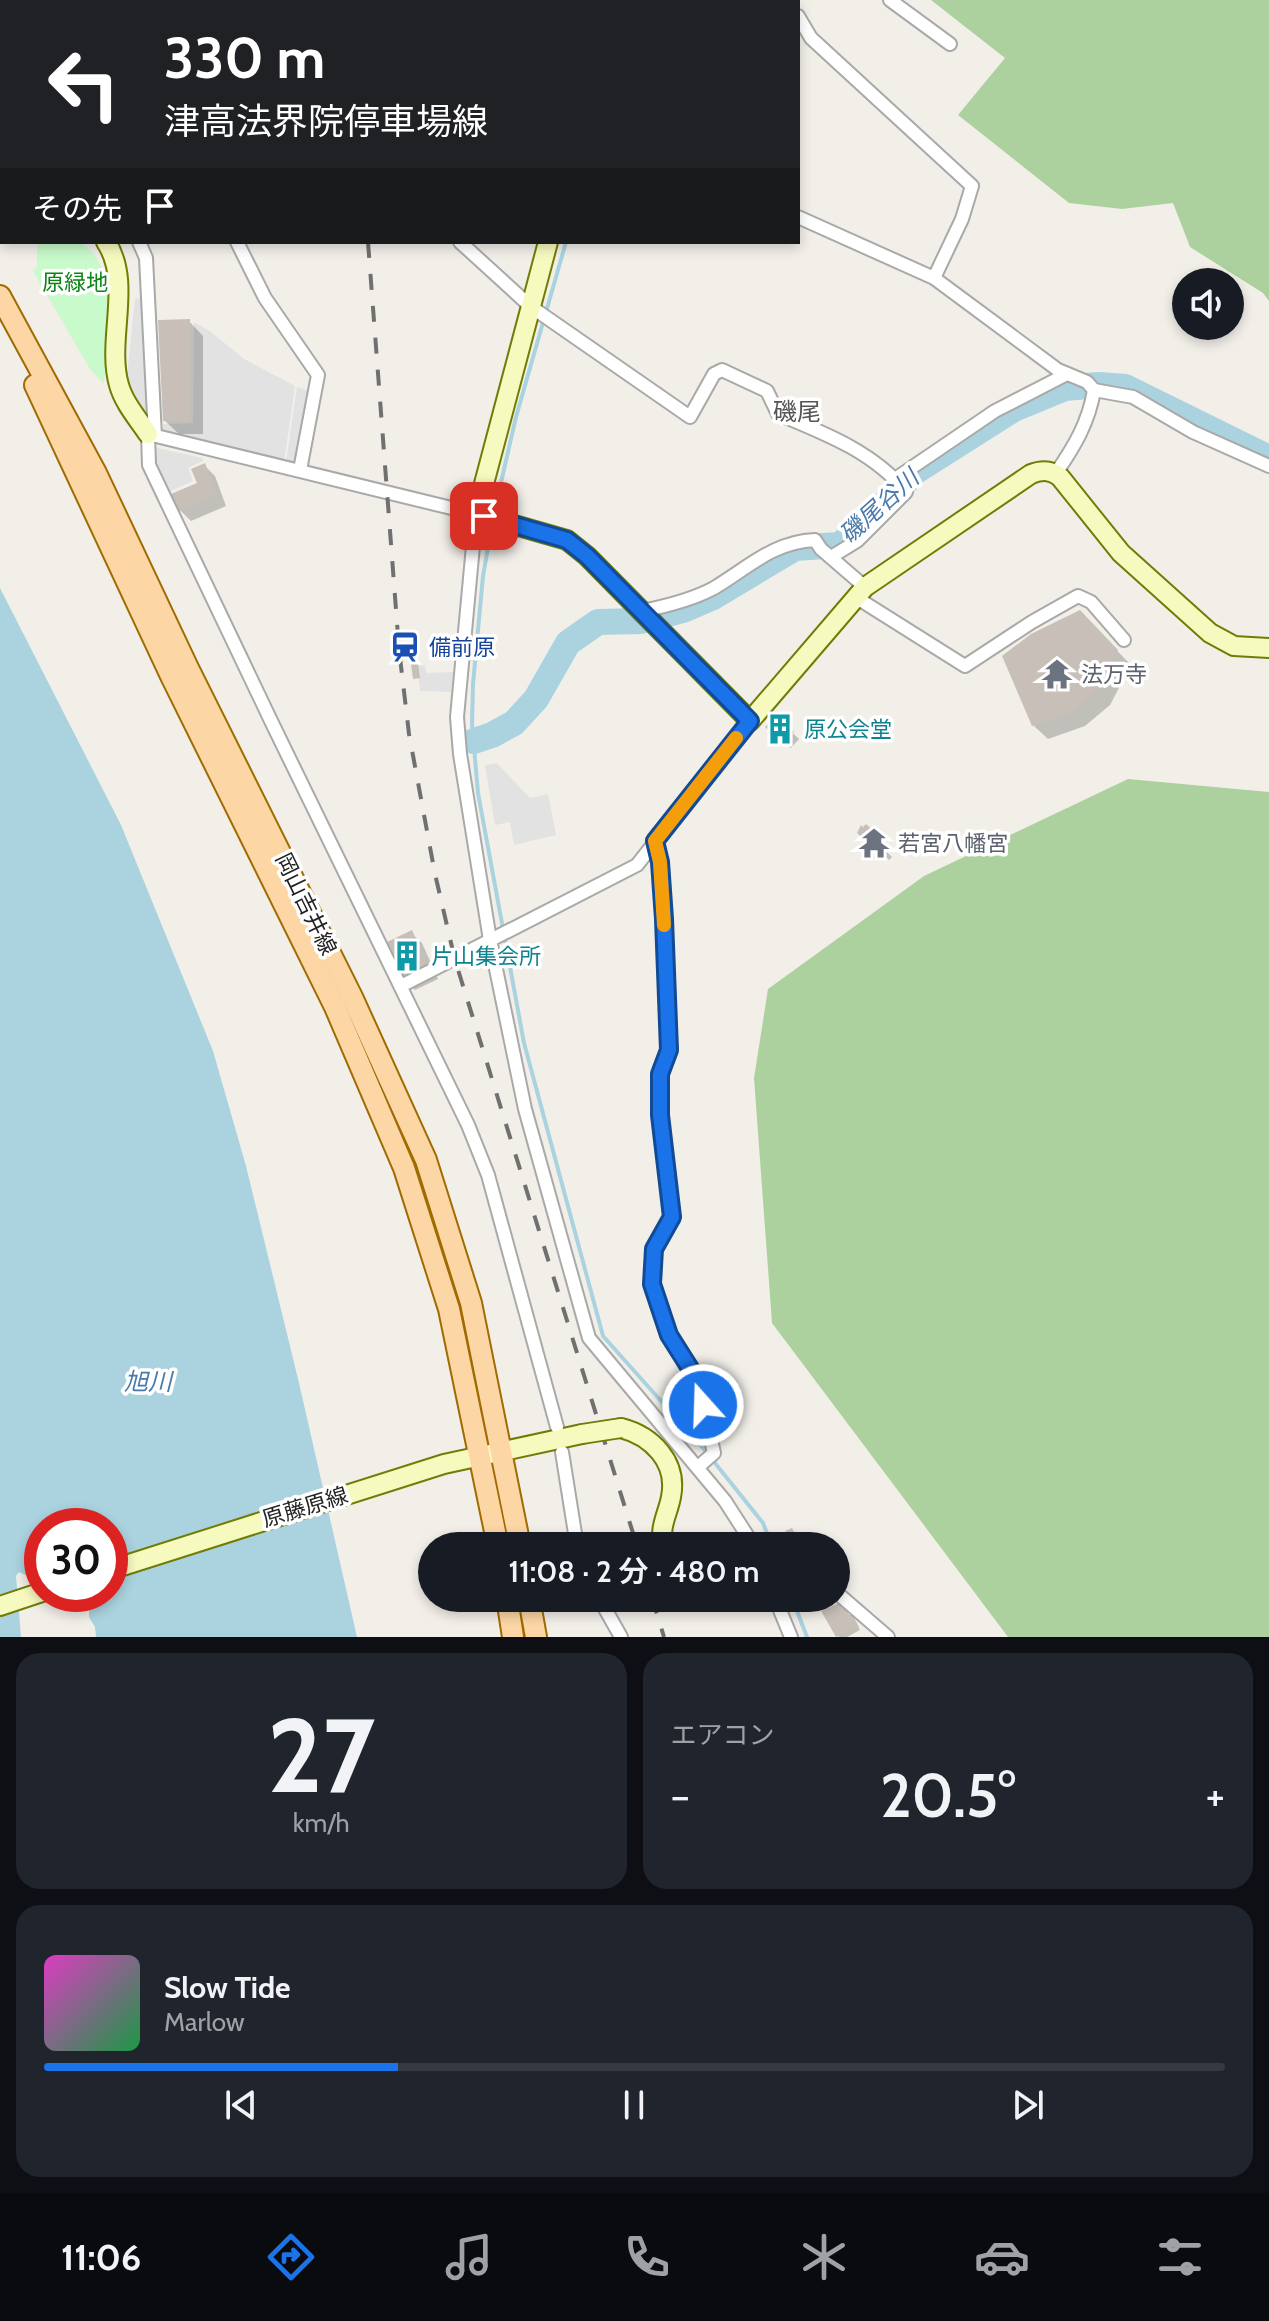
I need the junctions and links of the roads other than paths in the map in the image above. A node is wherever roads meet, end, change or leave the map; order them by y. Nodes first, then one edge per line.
1 (890, 0) edge
2 (800, 19) edge
3 (950, 44) dead end
4 (800, 218) edge
5 (107, 244) edge
6 (140, 244) edge
7 (238, 244) edge
8 (462, 244) edge
9 (548, 244) edge
10 (934, 278) junction
11 (0, 296) edge
12 (0, 308) edge
13 (540, 312) junction
14 (1067, 374) junction
15 (1091, 387) junction
16 (152, 435) junction
17 (1269, 466) edge
18 (300, 470) junction
19 (1056, 473) junction
20 (899, 483) junction
21 (487, 517) junction
22 (823, 550) junction
23 (861, 593) junction
24 (647, 617) junction
25 (1124, 640) dead end
26 (1269, 648) edge
27 (750, 721) junction
28 (655, 841) junction
29 (498, 936) junction
30 (401, 986) junction
31 (557, 1427) dead end
32 (502, 1450) junction
33 (562, 1452) dead end
34 (481, 1454) junction
35 (707, 1460) junction
36 (495, 1532) edge
37 (517, 1532) edge
38 (575, 1532) edge
39 (662, 1532) edge
40 (745, 1532) edge
41 (128, 1564) edge
42 (24, 1598) edge
43 (850, 1604) edge
44 (0, 1606) edge
45 (509, 1612) edge
46 (532, 1612) edge
47 (607, 1612) edge
48 (781, 1612) edge
49 (513, 1637) edge
50 (536, 1637) edge
51 (621, 1637) edge
52 (791, 1637) edge
53 (888, 1637) edge

1 - 3 street
2 - 10 street
4 - 10 street
5 - 16 main road
6 - 16 street
7 - 18 street
8 - 13 street
9 - 13 main road
10 - 14 street
11 - 32 main road, 岡山吉井線
12 - 34 main road, 岡山吉井線
13 - 20 street
13 - 21 main road
14 - 15 street
14 - 20 street
15 - 17 street
15 - 19 street
16 - 18 street
16 - 30 street
18 - 21 street
19 - 23 main road
19 - 26 main road
20 - 22 street
21 - 24 main road
21 - 29 street
22 - 23 street
22 - 24 street
23 - 25 street
23 - 27 main road
24 - 27 main road
27 - 28 street
28 - 29 street
28 - 35 street
29 - 30 street
29 - 35 street
30 - 31 street
32 - 34 main road, 原藤原線
32 - 37 main road, 岡山吉井線
32 - 39 main road, 原藤原線, bridge
33 - 38 street
34 - 36 main road, 岡山吉井線
34 - 41 main road, 原藤原線
35 - 40 street
42 - 44 main road
43 - 53 street
45 - 49 main road
46 - 50 main road
47 - 51 street
48 - 52 street

